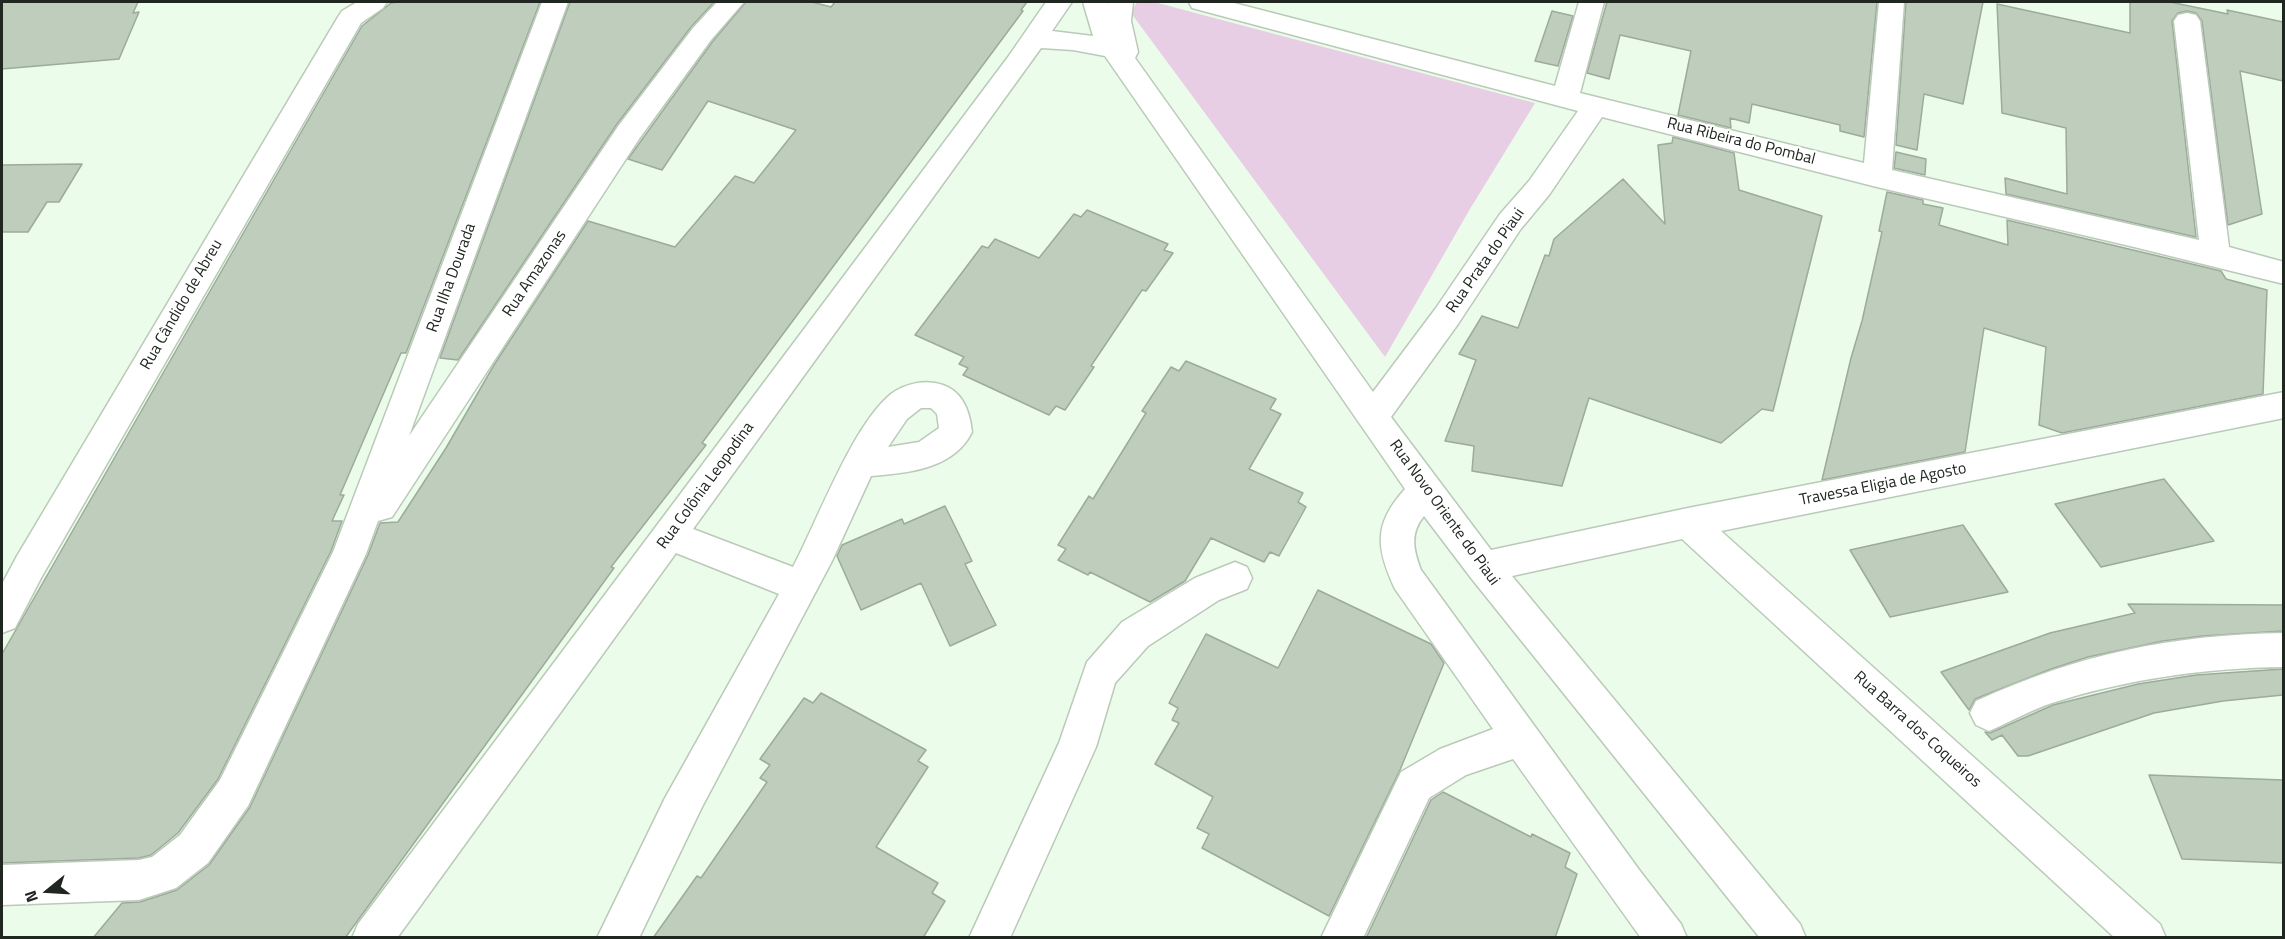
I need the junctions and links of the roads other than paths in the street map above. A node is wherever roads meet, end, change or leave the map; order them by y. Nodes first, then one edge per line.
1 (374, 2) edge
2 (555, 2) edge
3 (731, 2) edge
4 (1059, 2) edge
5 (1097, 2) edge
6 (1121, 2) edge
7 (1201, 2) edge
8 (1592, 2) edge
9 (1892, 2) edge
10 (2187, 21) dead end
11 (1035, 36) junction
12 (1120, 58) junction
13 (1565, 98) junction
14 (1596, 106) junction
15 (1877, 177) junction
16 (2215, 254) junction
17 (2283, 273) edge
18 (2283, 405) edge
19 (1374, 415) junction
20 (860, 464) dead end
21 (1425, 491) junction
22 (1688, 524) junction
23 (669, 536) junction
24 (349, 554) junction
25 (1483, 567) junction
26 (1234, 578) dead end
27 (800, 586) junction
28 (2, 617) edge
29 (2283, 650) edge
30 (1989, 713) dead end
31 (1521, 738) junction
32 (2, 885) edge
33 (372, 938) edge
34 (617, 938) edge
35 (988, 938) edge
36 (1341, 938) edge
37 (1668, 938) edge
38 (1786, 938) edge
39 (2146, 938) edge

1 - 28 street, Rua Cândido de Abreu
2 - 24 street, Rua Ilha Dourada
3 - 24 street, Rua Amazonas
4 - 11 street, Rua Colônia Leopodina
5 - 11 street
5 - 12 street, Rua Novo Oriente do Piaui
6 - 12 street, Rua Novo Oriente do Piaui
7 - 13 street, Rua Ribeira do Pombal
8 - 13 street
9 - 15 street
10 - 16 street
11 - 12 street
11 - 23 street, Rua Colônia Leopodina
12 - 19 street, Rua Novo Oriente do Piaui
13 - 14 street, Rua Ribeira do Pombal
14 - 15 street, Rua Ribeira do Pombal
14 - 19 street, Rua Prata do Piaui
15 - 16 street, Rua Ribeira do Pombal
16 - 17 street, Rua Ribeira do Pombal
18 - 22 street, Travessa Eligia de Agosto
19 - 21 street, Rua Novo Oriente do Piaui
20 - 27 street
21 - 25 street, Rua Novo Oriente do Piaui
21 - 31 street
22 - 25 street, Travessa Eligia de Agosto
22 - 39 street, Rua Barra dos Coqueiros
23 - 27 street
23 - 33 street, Rua Colônia Leopodina
24 - 32 street
25 - 38 street, Rua Novo Oriente do Piaui
26 - 35 street
27 - 34 street
29 - 30 street
31 - 36 street
31 - 37 street

